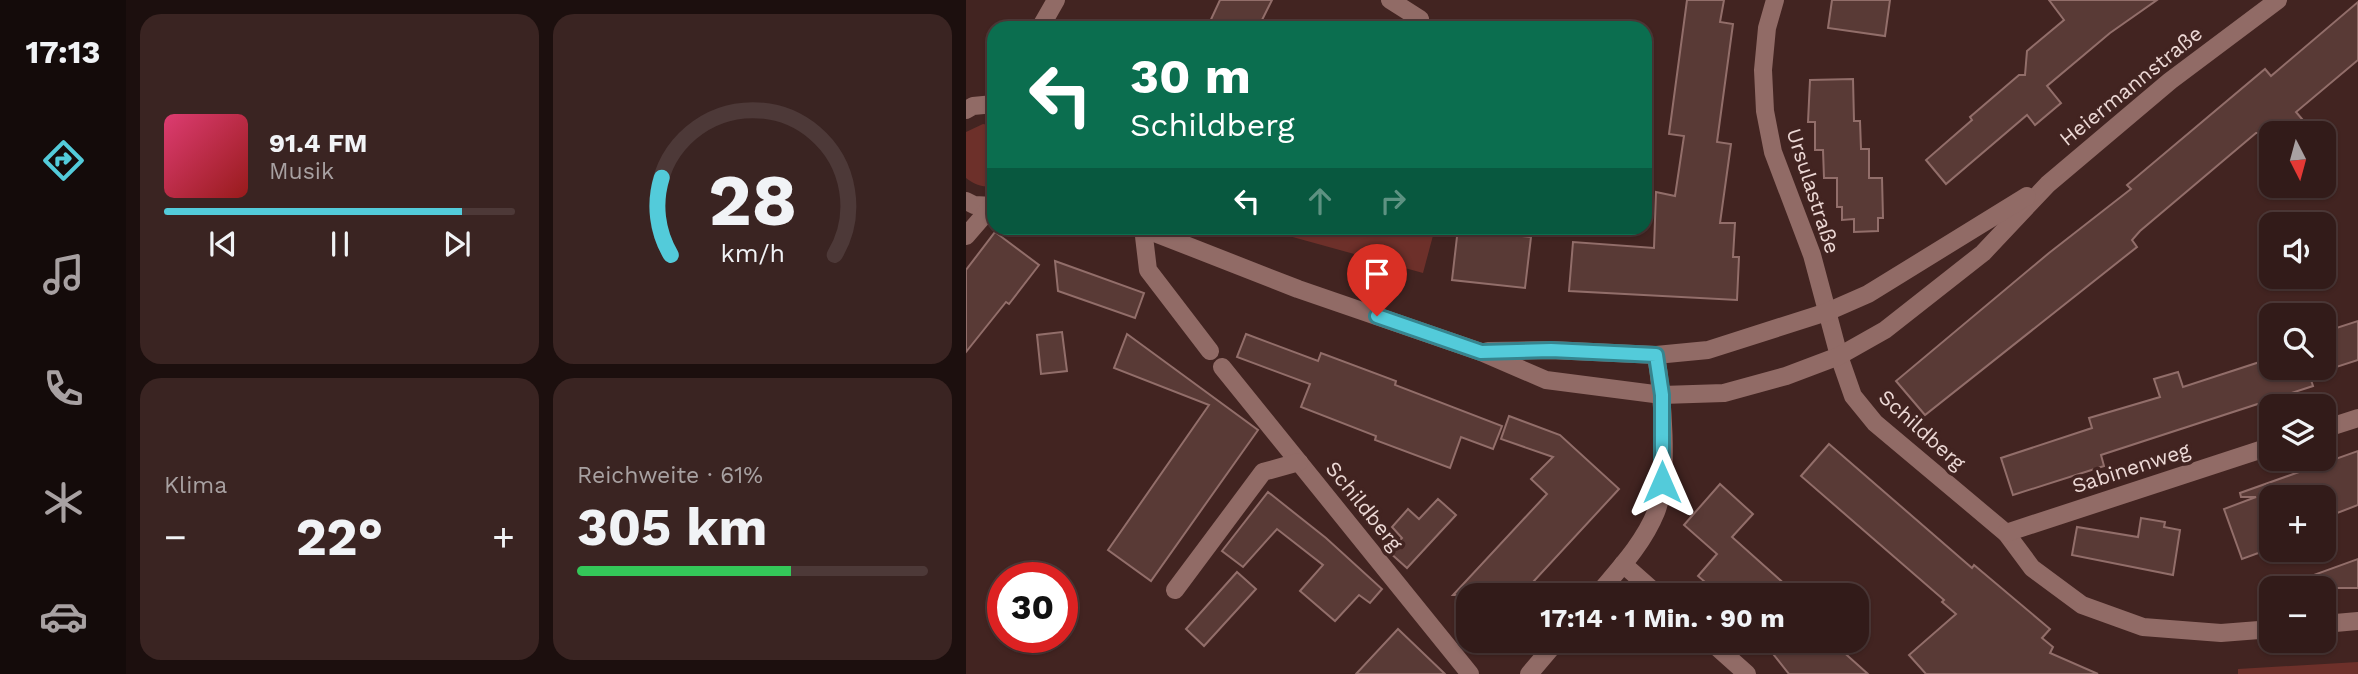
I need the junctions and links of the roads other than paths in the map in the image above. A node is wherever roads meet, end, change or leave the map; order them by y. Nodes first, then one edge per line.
1 (1390, 0) edge
2 (1775, 0) edge
3 (2277, 0) edge
4 (1054, 4) edge
5 (1420, 19) dead end
6 (1044, 21) edge
7 (987, 105) edge
8 (966, 110) edge
9 (2048, 184) junction
10 (966, 201) edge
11 (987, 205) edge
12 (987, 213) edge
13 (1143, 235) edge
14 (1160, 235) edge
15 (966, 236) edge
16 (1827, 312) junction
17 (1210, 351) dead end
18 (1481, 352) junction
19 (1656, 355) junction
20 (1839, 356) junction
21 (1222, 367) dead end
22 (1662, 395) junction
23 (2358, 418) edge
24 (2336, 425) edge
25 (2259, 450) edge
26 (1299, 462) junction
27 (2006, 533) junction
28 (1623, 564) junction
29 (1607, 583) edge
30 (1644, 583) edge
31 (1175, 590) dead end
32 (2358, 621) edge
33 (2336, 623) edge
34 (2259, 630) edge
35 (1547, 653) edge
36 (1724, 653) edge
37 (1470, 674) edge
38 (1529, 674) edge
39 (1747, 674) edge

1 - 5 street
2 - 16 street, Ursulastraße
3 - 9 street, Heiermannstraße
4 - 6 street
7 - 8 street
9 - 16 street, Heiermannstraße
9 - 20 street, Heiermannstraße
10 - 11 street
12 - 15 street
13 - 17 street
14 - 18 street
16 - 19 street
16 - 20 street, Schildberg
18 - 19 street
18 - 22 street
19 - 22 street
20 - 22 street, Heiermannstraße
20 - 27 street, Schildberg
21 - 26 street, Schildberg
22 - 28 street
23 - 24 street
25 - 27 street, Sabinenweg
26 - 31 street
26 - 37 street, Schildberg
27 - 34 street, Schildberg
28 - 29 street
28 - 30 street
32 - 33 street
35 - 38 street
36 - 39 street

